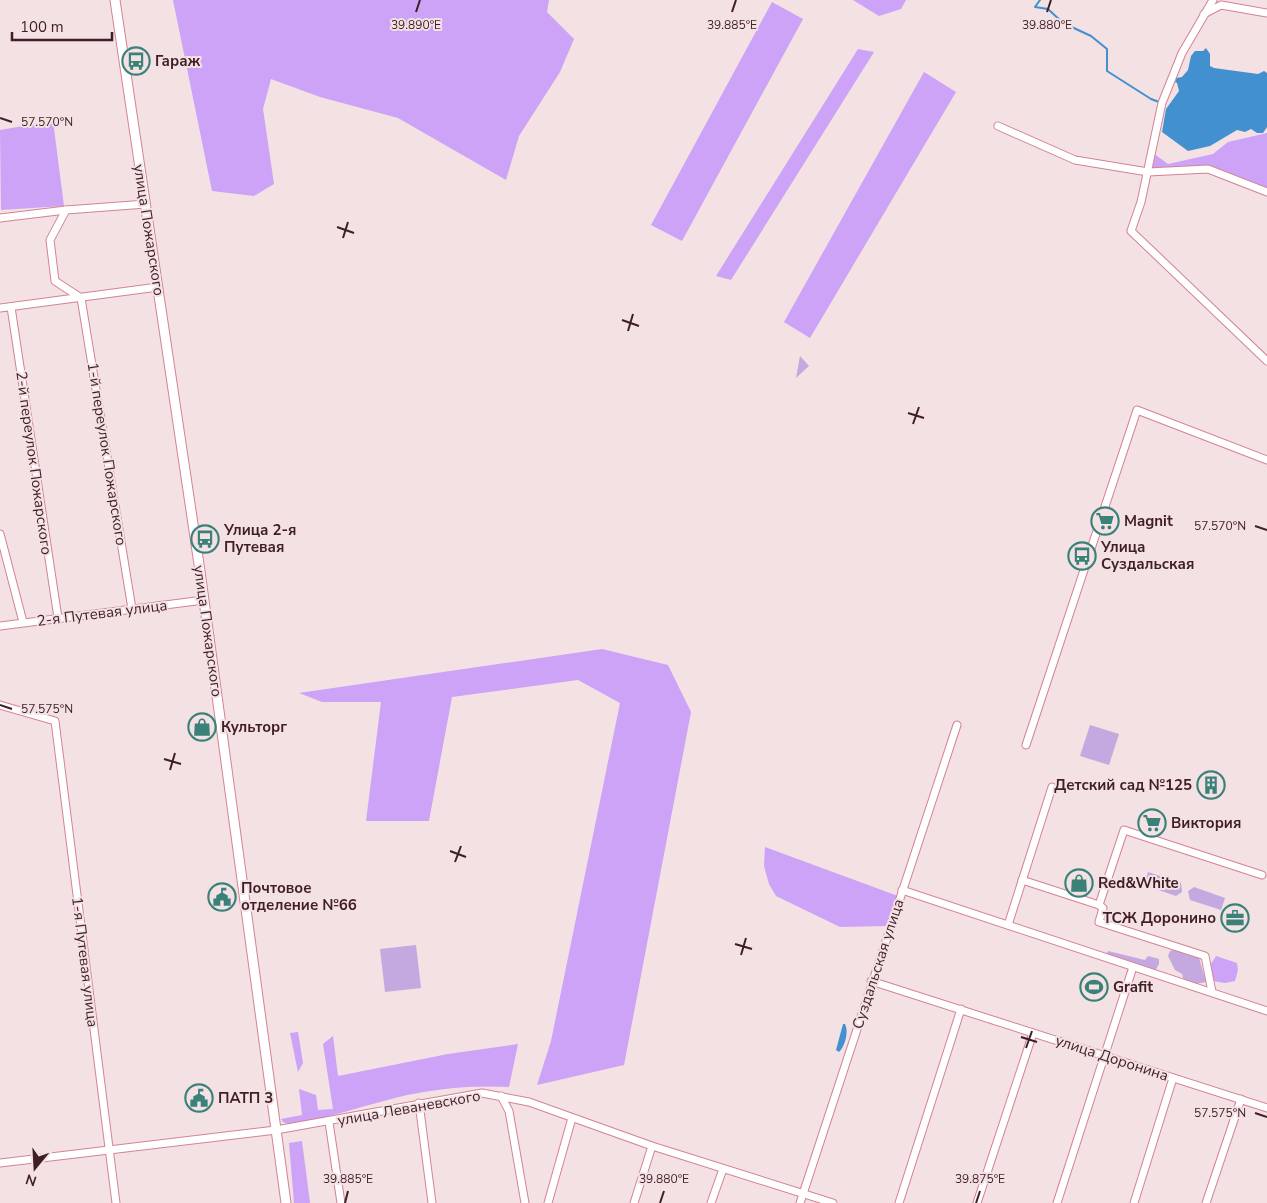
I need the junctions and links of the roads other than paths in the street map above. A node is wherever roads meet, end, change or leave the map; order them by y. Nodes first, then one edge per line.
1 (115, 0) edge
2 (1213, 0) edge
3 (1267, 13) edge
4 (1204, 14) junction
5 (998, 126) dead end
6 (1148, 172) junction
7 (1267, 192) edge
8 (146, 204) junction
9 (66, 210) junction
10 (0, 218) edge
11 (158, 287) junction
12 (81, 298) junction
13 (11, 307) junction
14 (0, 308) edge
15 (1267, 361) edge
16 (1267, 460) edge
17 (0, 534) edge
18 (204, 600) junction
19 (132, 609) junction
20 (58, 618) junction
21 (23, 622) junction
22 (0, 626) edge
23 (0, 705) edge
24 (957, 725) dead end
25 (1026, 745) dead end
26 (1052, 786) dead end
27 (1262, 875) dead end
28 (1022, 880) junction
29 (902, 890) junction
30 (1100, 905) junction
31 (1008, 925) junction
32 (1133, 966) junction
33 (871, 981) junction
34 (1212, 992) junction
35 (961, 1009) junction
36 (1267, 1011) edge
37 (1033, 1033) junction
38 (1105, 1056) junction
39 (1173, 1078) junction
40 (501, 1096) junction
41 (1241, 1099) junction
42 (419, 1103) junction
43 (1267, 1108) edge
44 (572, 1118) junction
45 (329, 1122) junction
46 (276, 1130) junction
47 (652, 1146) junction
48 (109, 1150) junction
49 (0, 1164) edge
50 (722, 1169) junction
51 (804, 1193) junction
52 (116, 1203) edge
53 (286, 1203) edge
54 (341, 1203) edge
55 (432, 1203) edge
56 (525, 1203) edge
57 (548, 1203) edge
58 (634, 1203) edge
59 (711, 1203) edge
60 (800, 1203) edge
61 (833, 1203) edge
62 (898, 1203) edge
63 (977, 1203) edge
64 (1057, 1203) edge
65 (1134, 1203) edge
66 (1206, 1203) edge

1 - 8 street, улица Пожарского
2 - 4 street
3 - 4 street
4 - 6 street
5 - 6 street
6 - 7 street
6 - 15 street
8 - 9 street
8 - 11 street, улица Пожарского
9 - 10 street
9 - 12 street
11 - 12 street
11 - 18 street, улица Пожарского
12 - 13 street
12 - 19 street, 1-й переулок Пожарского
13 - 14 street
13 - 20 street, 2-й переулок Пожарского
16 - 25 street
17 - 21 street
18 - 19 street, 2-я Путевая улица
18 - 46 street, улица Пожарского
19 - 20 street, 2-я Путевая улица
20 - 21 street, 2-я Путевая улица
21 - 22 street, 2-я Путевая улица
23 - 48 street, 1-я Путевая улица
24 - 29 street, Суздальская улица
26 - 28 street
27 - 30 street
28 - 30 street
28 - 31 street
29 - 31 street
29 - 33 street, Суздальская улица
30 - 34 street
31 - 32 street
32 - 34 street
32 - 38 street
33 - 35 street, улица Доронина
33 - 51 street, Суздальская улица
34 - 36 street
35 - 37 street, улица Доронина
35 - 62 street
37 - 38 street, улица Доронина
37 - 63 street
38 - 39 street, улица Доронина
38 - 64 street
39 - 41 street, улица Доронина
39 - 65 street
40 - 42 street, улица Леваневского
40 - 44 street, улица Леваневского
40 - 56 street
41 - 43 street, улица Доронина
41 - 66 street
42 - 45 street, улица Леваневского
42 - 55 street
44 - 47 street, улица Леваневского
44 - 57 street
45 - 46 street, улица Леваневского
45 - 54 street
46 - 48 street, улица Леваневского
46 - 53 street, улица Пожарского
47 - 50 street, улица Леваневского
47 - 58 street
48 - 49 street, улица Леваневского
48 - 52 street, 1-я Путевая улица
50 - 51 street, улица Леваневского
50 - 59 street
51 - 60 street, Суздальская улица
51 - 61 street, улица Леваневского

